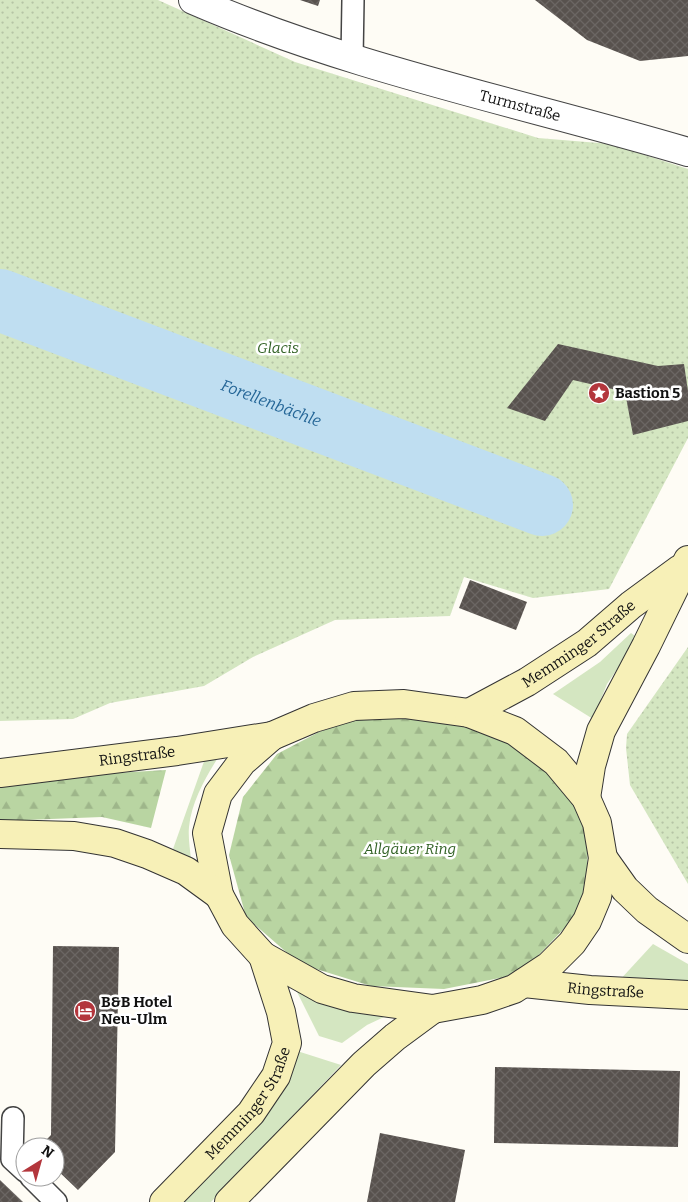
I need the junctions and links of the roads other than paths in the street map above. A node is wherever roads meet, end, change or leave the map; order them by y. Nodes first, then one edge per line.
1 (193, 0) edge
2 (353, 0) edge
3 (352, 59) junction
4 (688, 152) edge
5 (686, 566) edge
6 (469, 713) junction
7 (272, 736) junction
8 (0, 773) edge
9 (586, 798) junction
10 (0, 834) edge
11 (603, 858) junction
12 (219, 895) junction
13 (688, 939) edge
14 (263, 956) junction
15 (524, 983) junction
16 (688, 995) edge
17 (433, 1009) junction
18 (13, 1118) dead end
19 (15, 1162) edge
20 (41, 1187) edge
21 (56, 1202) edge
22 (164, 1202) edge
23 (229, 1202) edge

1 - 3 street, Turmstraße
2 - 3 lane
3 - 4 street, Turmstraße
5 - 6 main road, Memminger Straße
5 - 9 main road, Memminger Straße
6 - 7 main road
6 - 9 main road
7 - 8 main road, Ringstraße
7 - 12 main road
9 - 11 main road
10 - 12 main road
11 - 13 main road
11 - 15 main road
12 - 14 main road
14 - 17 main road
14 - 22 main road, Memminger Straße
15 - 16 main road, Ringstraße
15 - 17 main road
17 - 23 main road
18 - 19 lane
20 - 21 lane

